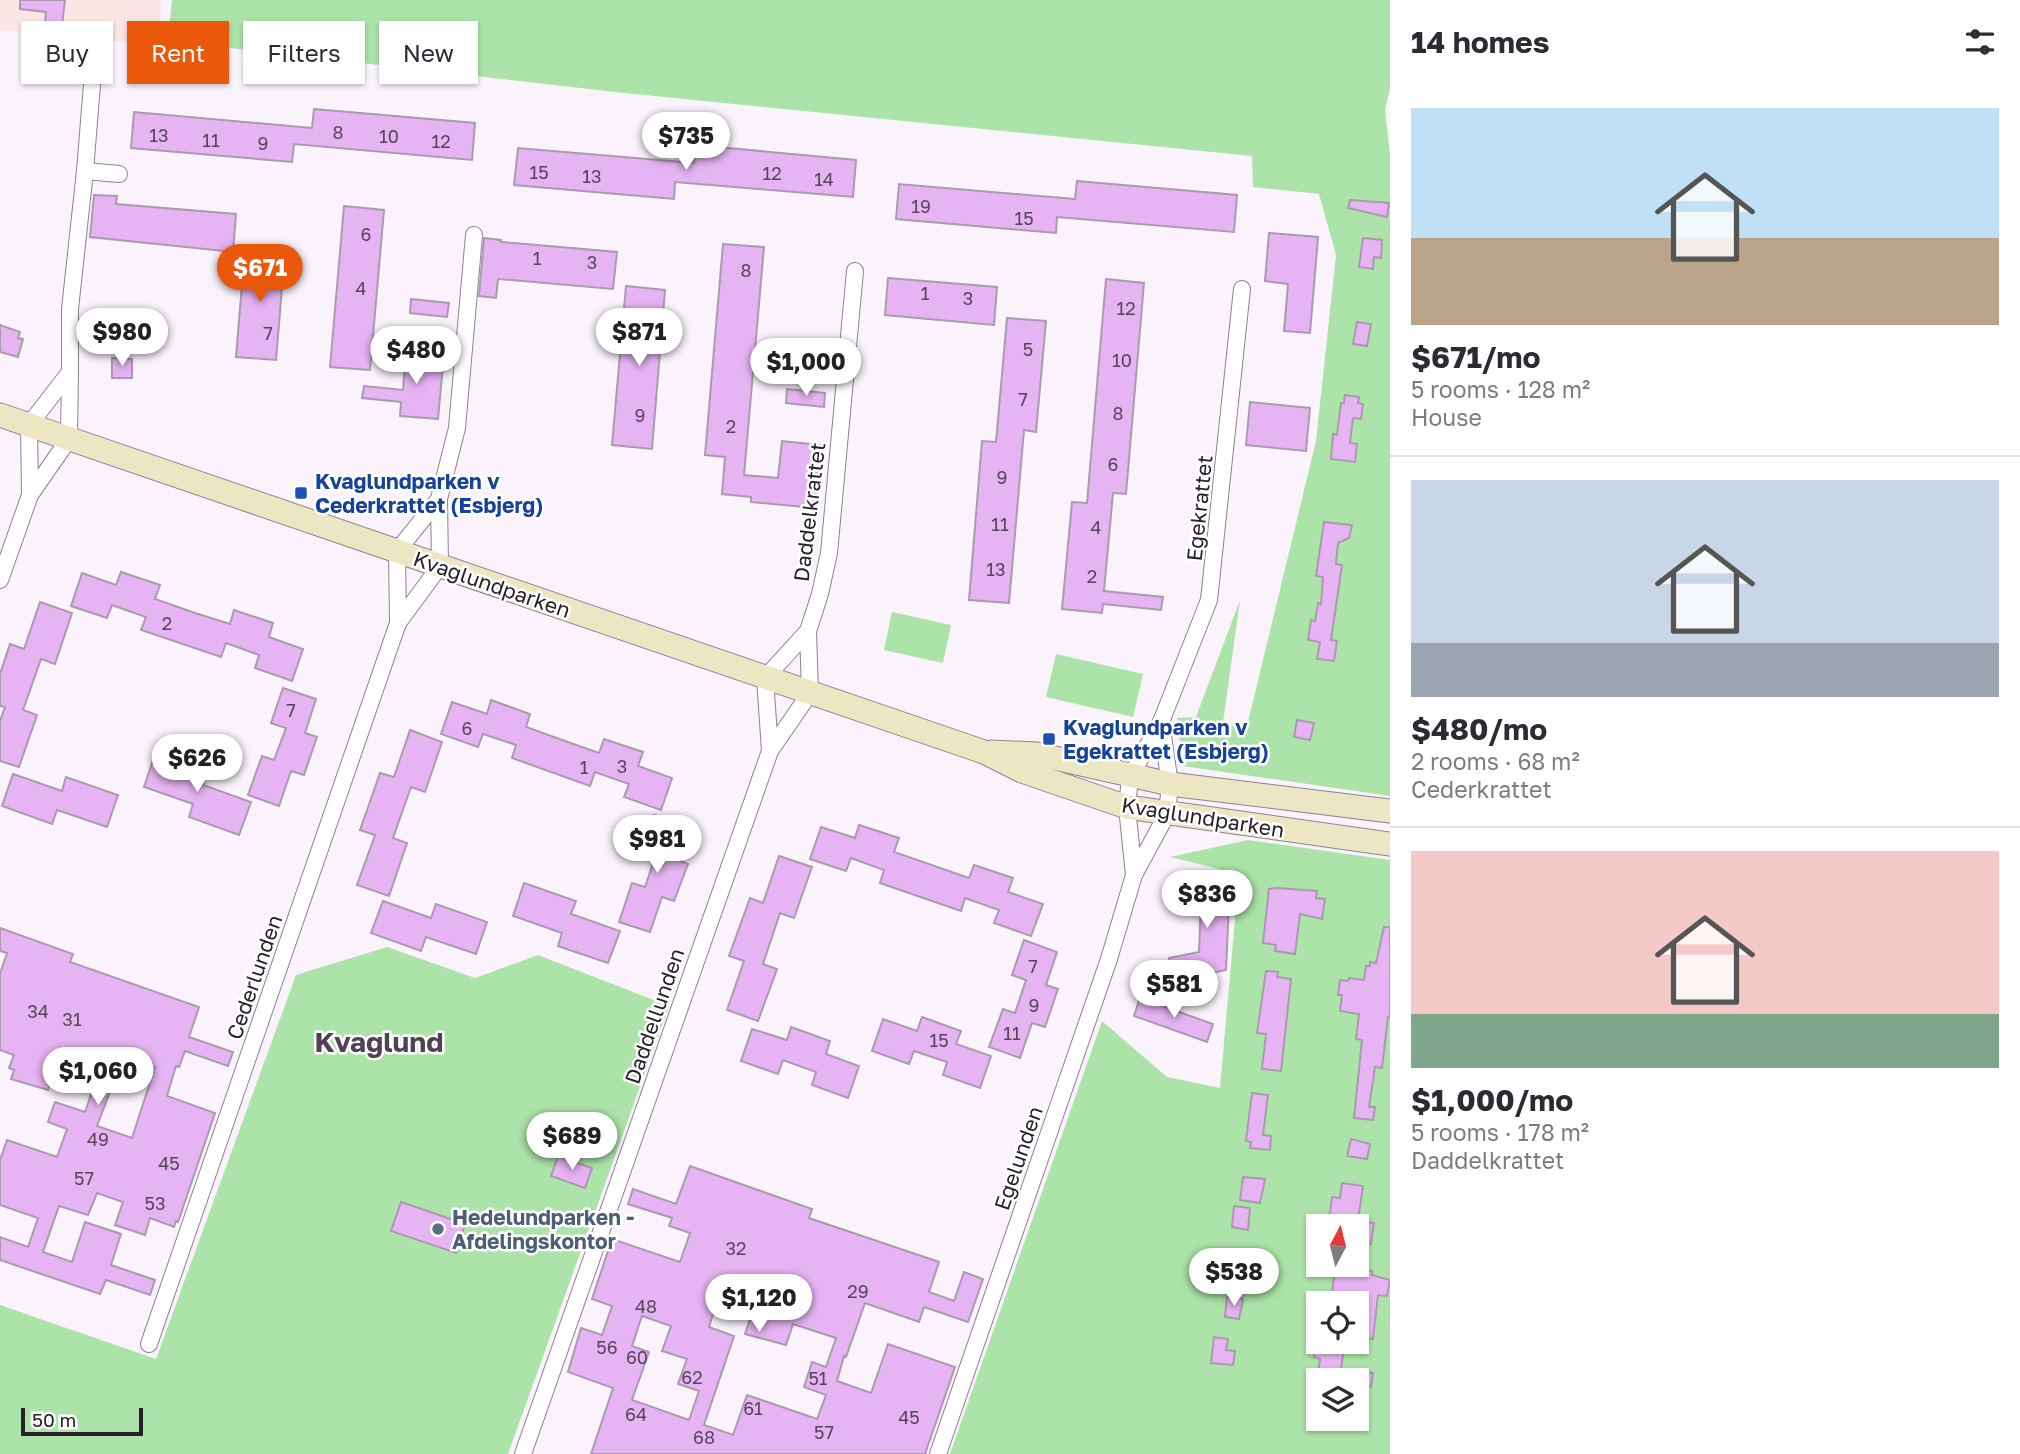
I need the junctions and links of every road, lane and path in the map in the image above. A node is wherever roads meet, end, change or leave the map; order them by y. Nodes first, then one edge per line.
1 (92, 84) edge
2 (85, 171) junction
3 (119, 174) dead end
4 (474, 235) dead end
5 (855, 271) dead end
6 (1242, 289) dead end
7 (70, 372) junction
8 (0, 415) edge
9 (29, 425) junction
10 (69, 439) junction
11 (30, 495) junction
12 (439, 499) junction
13 (397, 551) junction
14 (440, 566) junction
15 (0, 580) edge
16 (398, 623) junction
17 (808, 631) junction
18 (765, 678) junction
19 (810, 693) junction
20 (1161, 722) junction
21 (769, 751) junction
22 (984, 752) junction
23 (1130, 777) junction
24 (1170, 784) junction
25 (1127, 807) junction
26 (1390, 811) edge
27 (1167, 814) junction
28 (1390, 844) edge
29 (1134, 875) junction
30 (149, 1344) dead end
31 (523, 1454) edge
32 (938, 1454) edge

1 - 2 street
2 - 3 street
2 - 7 street
4 - 12 street
5 - 17 street, Daddelkrattet
6 - 20 street, Egekrattet
7 - 9 street
7 - 10 street
8 - 9 street, Kvaglundparken
9 - 10 street, Kvaglundparken
9 - 11 street
10 - 11 street
10 - 13 street, Kvaglundparken
11 - 15 street
12 - 13 street
12 - 14 street
13 - 14 street, Kvaglundparken
13 - 16 street, Cederlunden
14 - 16 street, Cederlunden
14 - 18 street, Kvaglundparken
16 - 30 street, Cederlunden
17 - 18 street, Daddelkrattet
17 - 19 street, Daddelkrattet
18 - 19 street, Kvaglundparken
18 - 21 street, Daddellunden
19 - 21 street, Daddellunden
19 - 22 street, Kvaglundparken
20 - 23 street, Egekrattet
20 - 24 street, Egekrattet
21 - 31 street, Daddellunden
22 - 23 street, Kvaglundparken
22 - 25 street, Kvaglundparken
23 - 24 street, Kvaglundparken
23 - 25 street, Egelunden
24 - 26 street, Kvaglundparken
24 - 27 street, Egelunden
25 - 27 street, Kvaglundparken
25 - 29 street, Egelunden
27 - 28 street, Kvaglundparken
27 - 29 street, Egelunden
29 - 32 street, Egelunden

